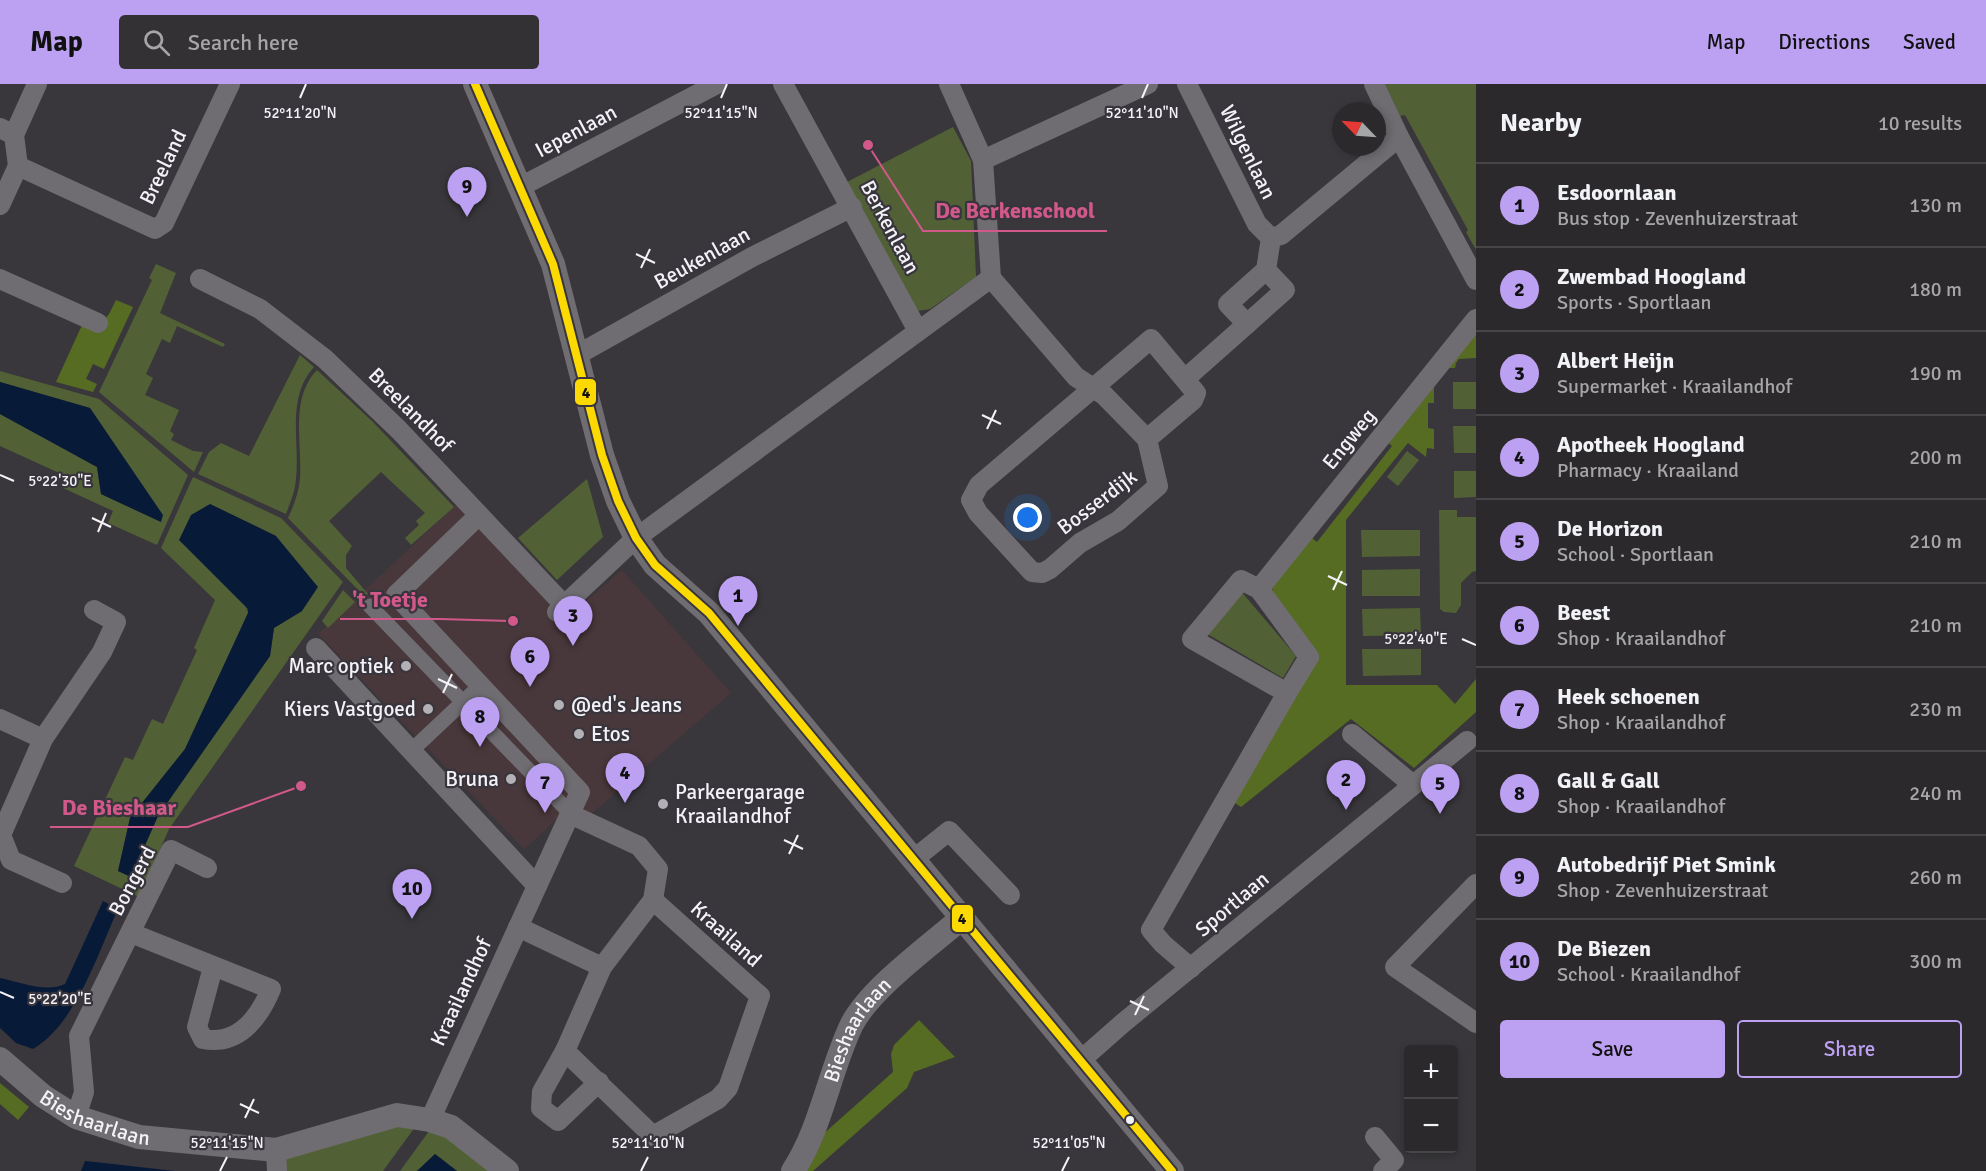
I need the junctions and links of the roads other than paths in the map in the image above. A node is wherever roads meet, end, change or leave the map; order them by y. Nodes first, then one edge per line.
1 (37, 84) edge
2 (230, 84) edge
3 (475, 84) edge
4 (717, 84) edge
5 (783, 84) edge
6 (948, 84) edge
7 (1148, 84) edge
8 (1187, 84) edge
9 (1374, 84) edge
10 (7, 132) edge
11 (1399, 136) junction
12 (983, 160) junction
13 (18, 166) junction
14 (520, 187) junction
15 (0, 205) edge
16 (852, 207) junction
17 (1271, 238) junction
18 (1266, 270) junction
19 (991, 278) junction
20 (0, 279) edge
21 (200, 279) dead end
22 (1476, 279) edge
23 (1476, 319) edge
24 (98, 323) dead end
25 (1247, 324) junction
26 (918, 331) junction
27 (577, 355) junction
28 (1186, 378) junction
29 (1092, 388) junction
30 (1146, 439) junction
31 (478, 516) junction
32 (636, 538) junction
33 (1259, 589) junction
34 (382, 599) junction
35 (94, 610) dead end
36 (316, 648) dead end
37 (482, 685) junction
38 (1287, 693) junction
39 (463, 702) junction
40 (0, 719) edge
41 (1352, 734) dead end
42 (43, 740) junction
43 (1467, 741) dead end
44 (411, 751) junction
45 (1413, 785) junction
46 (572, 815) junction
47 (914, 859) junction
48 (207, 868) dead end
49 (62, 883) dead end
50 (1476, 884) edge
51 (537, 886) junction
52 (1010, 895) dead end
53 (653, 900) junction
54 (963, 917) junction
55 (518, 927) junction
56 (131, 933) junction
57 (213, 967) dead end
58 (602, 967) junction
59 (1191, 968) junction
60 (1476, 1023) edge
61 (565, 1051) junction
62 (0, 1059) edge
63 (1081, 1060) junction
64 (598, 1082) junction
65 (76, 1117) junction
66 (430, 1119) junction
67 (1375, 1137) dead end
68 (277, 1161) edge
69 (507, 1171) edge
70 (793, 1171) edge
71 (1172, 1171) edge
72 (1383, 1171) edge

1 - 10 street
2 - 13 street, Breeland
3 - 14 street
4 - 14 street, Iepenlaan
5 - 16 street, Berkenlaan
6 - 12 street
7 - 12 street
8 - 17 street, Wilgenlaan
9 - 11 street
10 - 13 street
11 - 17 street
11 - 22 street
12 - 19 street
13 - 15 street
14 - 27 street
16 - 26 street, Berkenlaan
16 - 27 street, Beukenlaan
17 - 18 street
18 - 25 street
18 - 25 street
19 - 26 street
19 - 29 street, Bosserdijk
20 - 24 street
21 - 31 street, Breelandhof
23 - 33 street, Engweg
25 - 28 street
26 - 32 street
27 - 32 street
28 - 29 street, Bosserdijk
28 - 30 street
29 - 30 street, Bosserdijk
29 - 30 street, Bosserdijk
31 - 32 street, Breelandhof
31 - 34 street
32 - 47 street
33 - 38 street
33 - 38 street
34 - 37 street, Kraailandhof
34 - 39 street
35 - 42 street
36 - 44 street
37 - 39 street
37 - 46 street, Kraailandhof
38 - 59 street
39 - 44 street
39 - 46 street
40 - 42 street
41 - 45 street
42 - 49 street
43 - 45 street, Sportlaan
44 - 51 street
45 - 59 street, Sportlaan
46 - 51 street, Kraailandhof
46 - 53 street
47 - 52 street
47 - 54 street
48 - 56 street, Bongerd
50 - 60 street
51 - 55 street, Kraailandhof
53 - 58 street
53 - 64 street, Kraailand
54 - 63 street
54 - 70 street, Bieshaarlaan
55 - 58 street
55 - 66 street, Kraailandhof
56 - 57 street, Bongerd
56 - 65 street, Bongerd
58 - 61 street
59 - 63 street, Sportlaan
61 - 64 street, Kraailand
61 - 64 street
62 - 65 street, Bieshaarlaan
63 - 71 street
65 - 68 street, Bieshaarlaan
66 - 68 street, Bieshaarlaan
66 - 69 street, Bieshaarlaan
67 - 72 street

